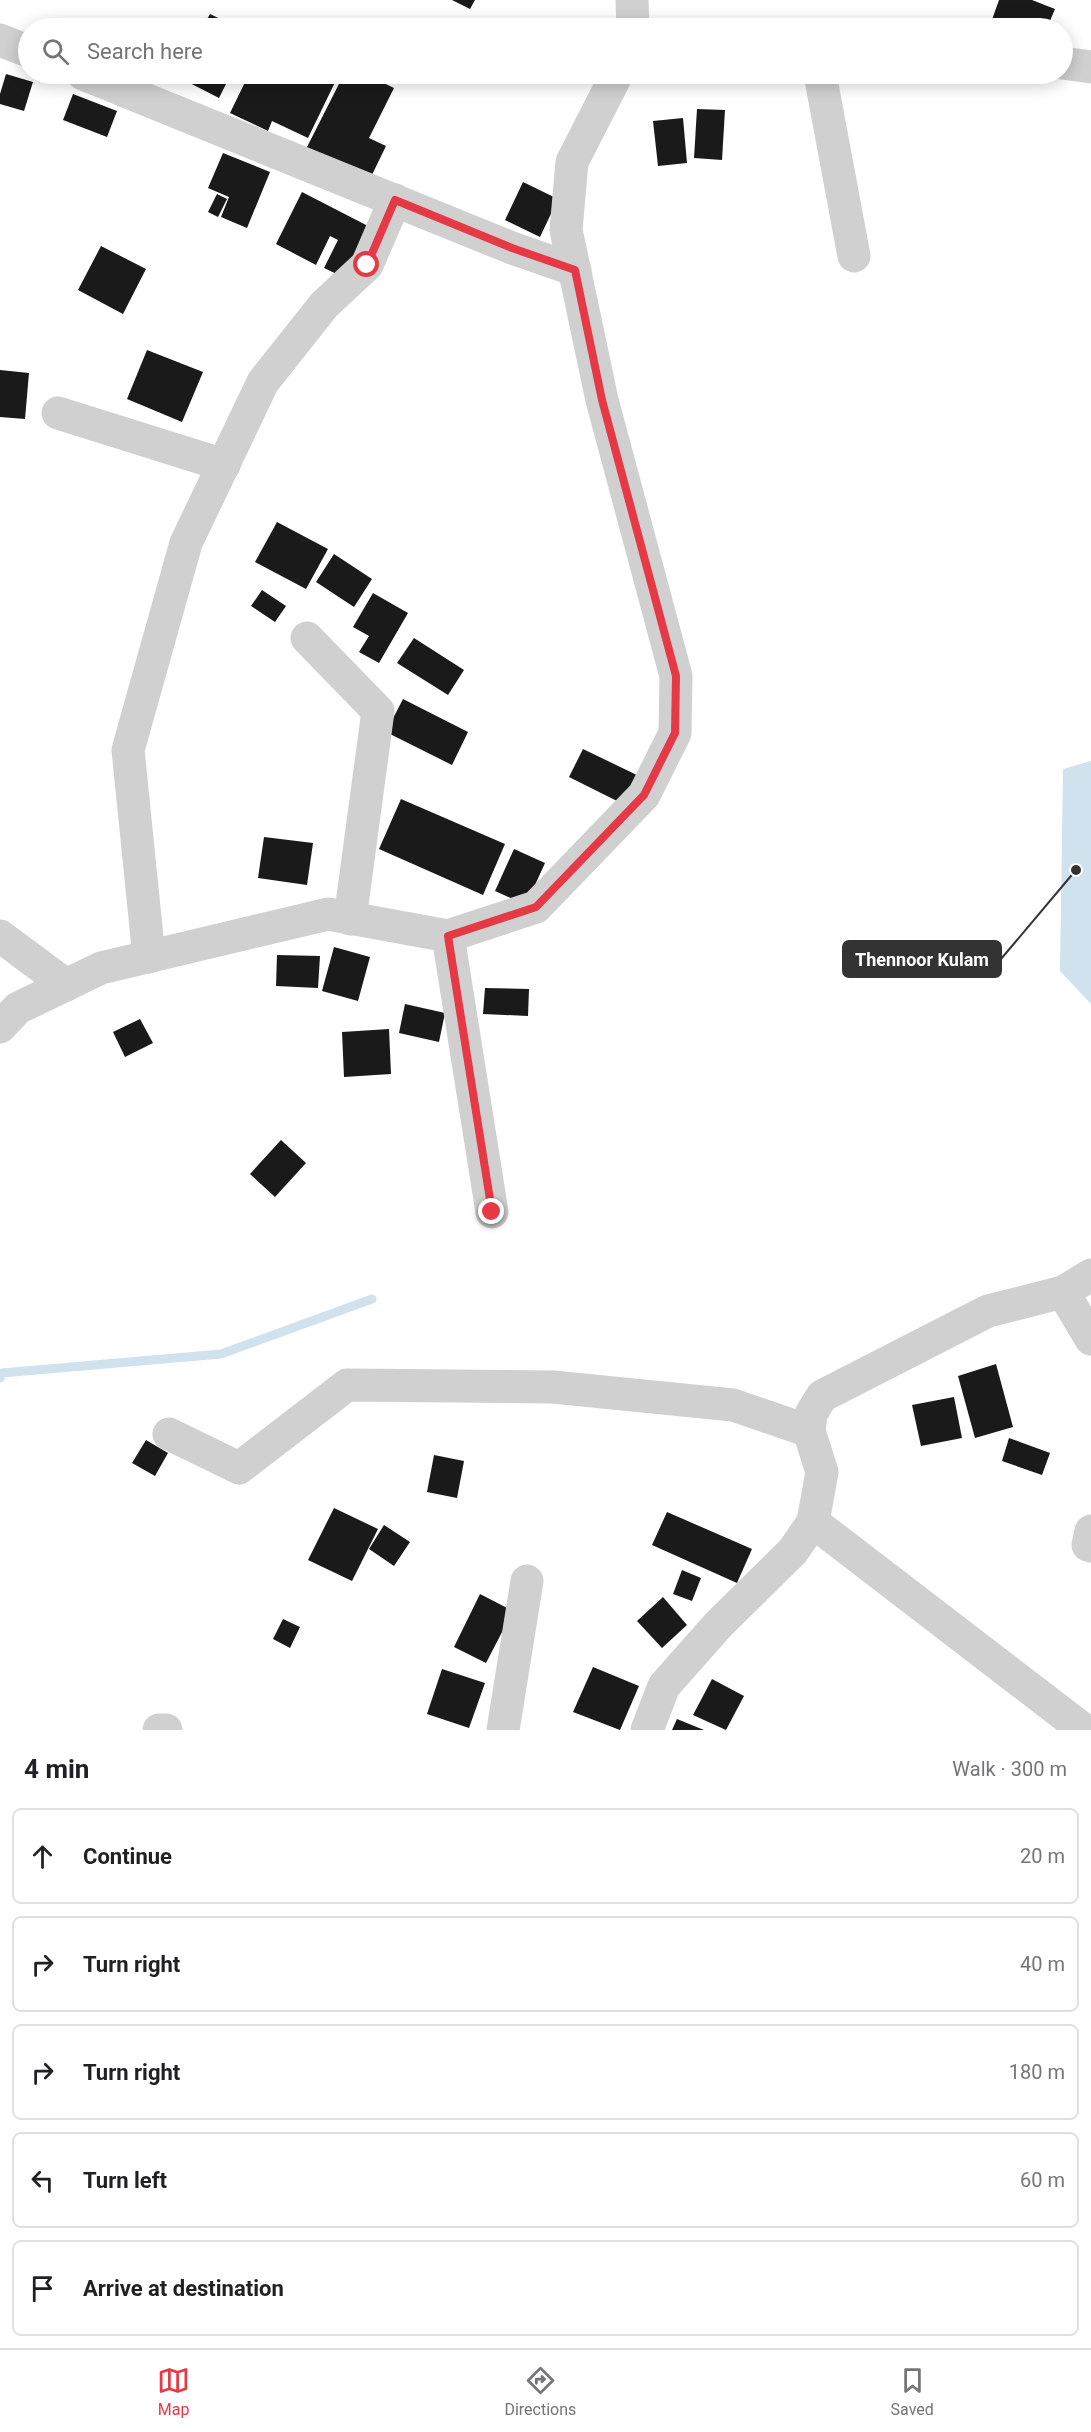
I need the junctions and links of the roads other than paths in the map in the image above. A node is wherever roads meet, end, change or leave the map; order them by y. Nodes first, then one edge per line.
1 (632, 0) edge
2 (633, 18) edge
3 (0, 40) edge
4 (18, 47) edge
5 (1073, 65) edge
6 (1091, 67) edge
7 (108, 84) edge
8 (612, 84) edge
9 (822, 84) edge
10 (395, 200) junction
11 (854, 256) dead end
12 (575, 270) junction
13 (58, 413) dead end
14 (224, 465) junction
15 (307, 638) dead end
16 (350, 919) junction
17 (0, 936) edge
18 (448, 936) junction
19 (149, 957) junction
20 (66, 985) junction
21 (0, 1027) edge
22 (492, 1212) dead end
23 (1091, 1275) edge
24 (1063, 1292) junction
25 (1091, 1339) edge
26 (809, 1431) junction
27 (170, 1434) dead end
28 (813, 1521) junction
29 (1091, 1531) edge
30 (1091, 1546) edge
31 (527, 1581) dead end
32 (159, 1730) edge
33 (166, 1730) edge
34 (502, 1730) edge
35 (647, 1730) edge
36 (1084, 1730) edge

1 - 2 street
3 - 4 street
5 - 6 street
7 - 10 street
8 - 12 street
9 - 11 street
10 - 12 street
10 - 14 street
12 - 18 street
13 - 14 street
14 - 19 street
15 - 16 street
16 - 18 street
16 - 19 street
17 - 20 street
18 - 22 street
19 - 20 street
20 - 21 street
23 - 24 street
24 - 25 street
24 - 26 street
26 - 27 street
26 - 28 street
28 - 35 street
28 - 36 street
29 - 30 street
31 - 34 street
32 - 33 street

